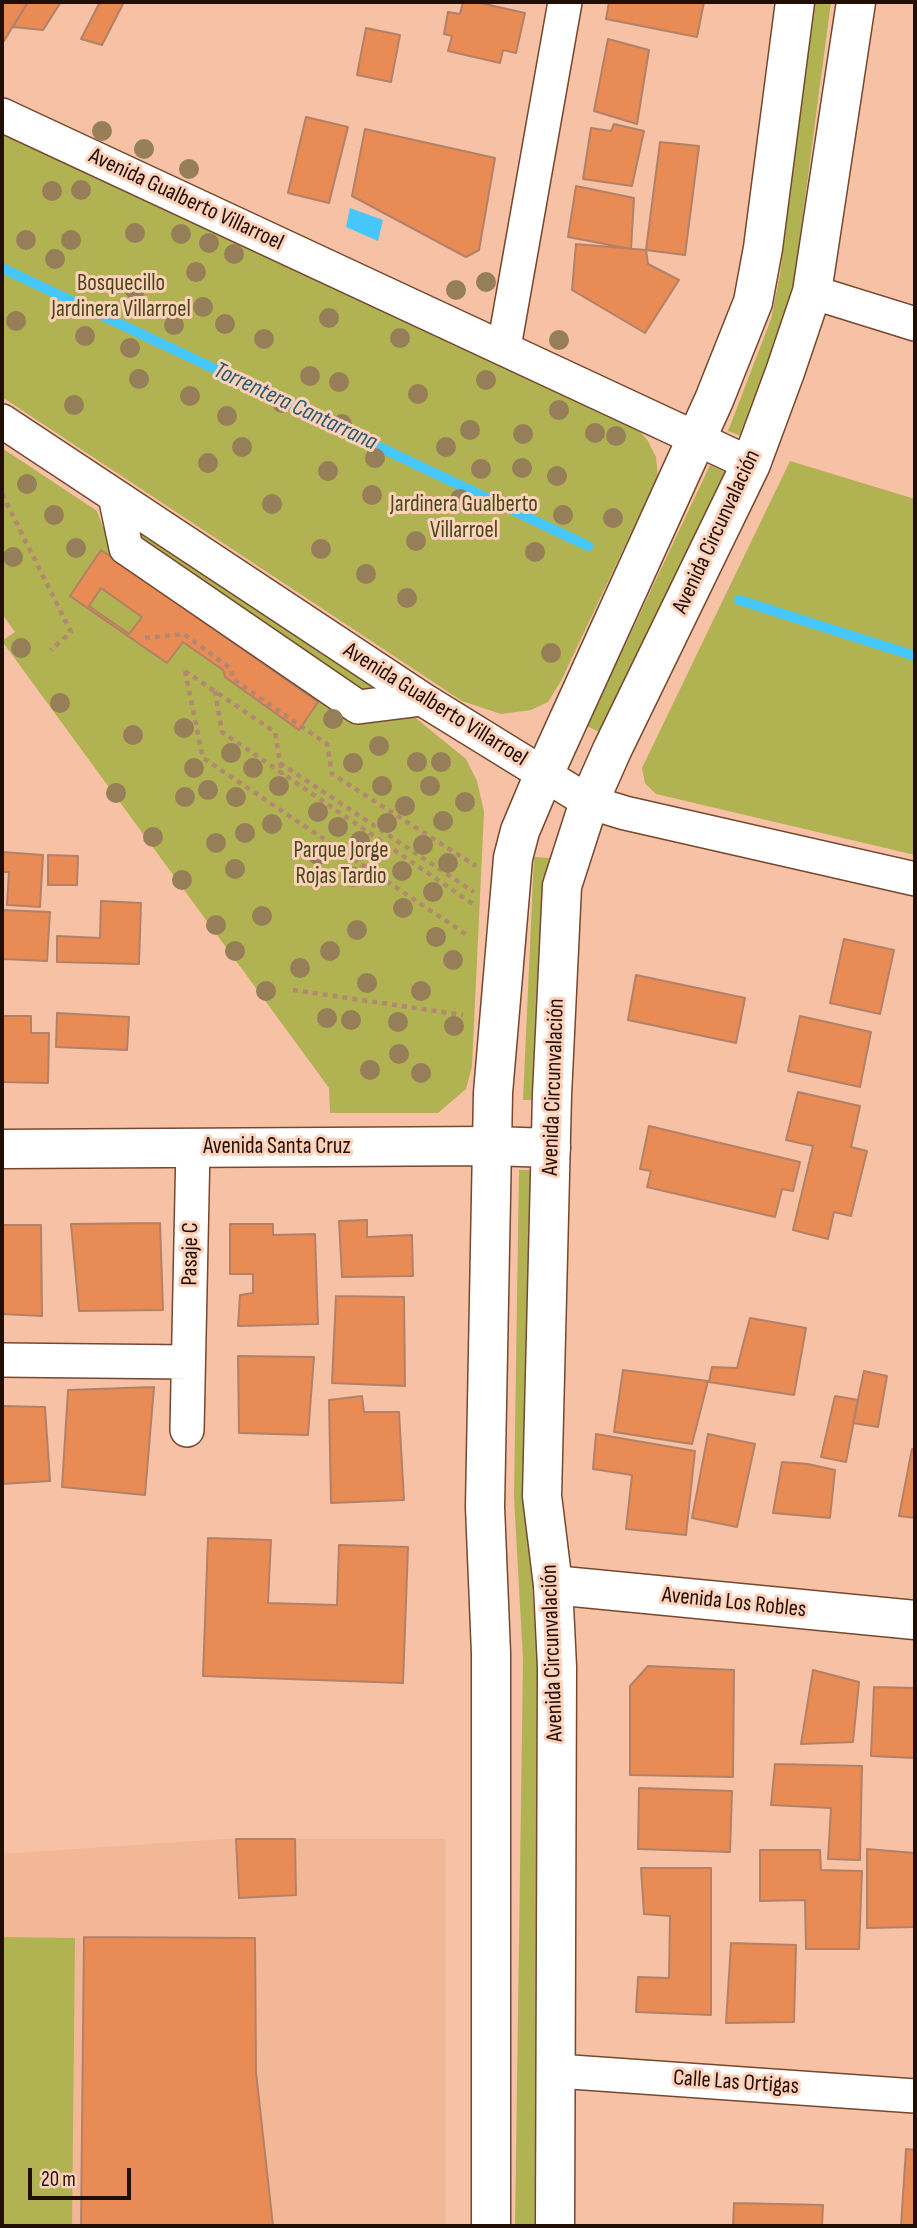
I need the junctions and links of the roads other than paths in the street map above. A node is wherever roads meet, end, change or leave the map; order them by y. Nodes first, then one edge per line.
1 (565, 2) edge
2 (795, 2) edge
3 (856, 2) edge
4 (2, 115) edge
5 (812, 292) junction
6 (915, 324) edge
7 (504, 347) junction
8 (2, 421) edge
9 (695, 438) junction
10 (751, 464) junction
11 (544, 774) junction
12 (589, 802) junction
13 (915, 879) edge
14 (492, 1146) junction
15 (193, 1147) junction
16 (551, 1148) junction
17 (2, 1149) edge
18 (2, 1360) edge
19 (188, 1362) junction
20 (187, 1430) dead end
21 (553, 1585) junction
22 (915, 1620) edge
23 (557, 2071) junction
24 (915, 2095) edge
25 (491, 2226) edge
26 (555, 2226) edge

1 - 7 street
2 - 9 main road
3 - 5 main road, Avenida Circunvalación
4 - 7 street, Avenida Gualberto Villarroel
5 - 6 street
5 - 10 main road, Avenida Circunvalación
7 - 9 street, Avenida Gualberto Villarroel
8 - 11 street, Avenida Gualberto Villarroel
9 - 10 street, Avenida Gualberto Villarroel
9 - 11 main road
10 - 12 main road, Avenida Circunvalación
11 - 12 street, Avenida Gualberto Villarroel
11 - 14 main road
12 - 13 street, Avenida Gualberto Villarroel
12 - 16 main road, Avenida Circunvalación
14 - 15 main road, Avenida Santa Cruz
14 - 16 main road, Avenida Santa Cruz
14 - 25 main road
15 - 17 main road, Avenida Santa Cruz
15 - 19 street, Pasaje C
16 - 21 main road, Avenida Circunvalación
18 - 19 street
19 - 20 street, Pasaje C
21 - 22 main road, Avenida Los Robles
21 - 23 main road, Avenida Circunvalación
23 - 24 street, Calle Las Ortigas
23 - 26 main road, Avenida Circunvalación

